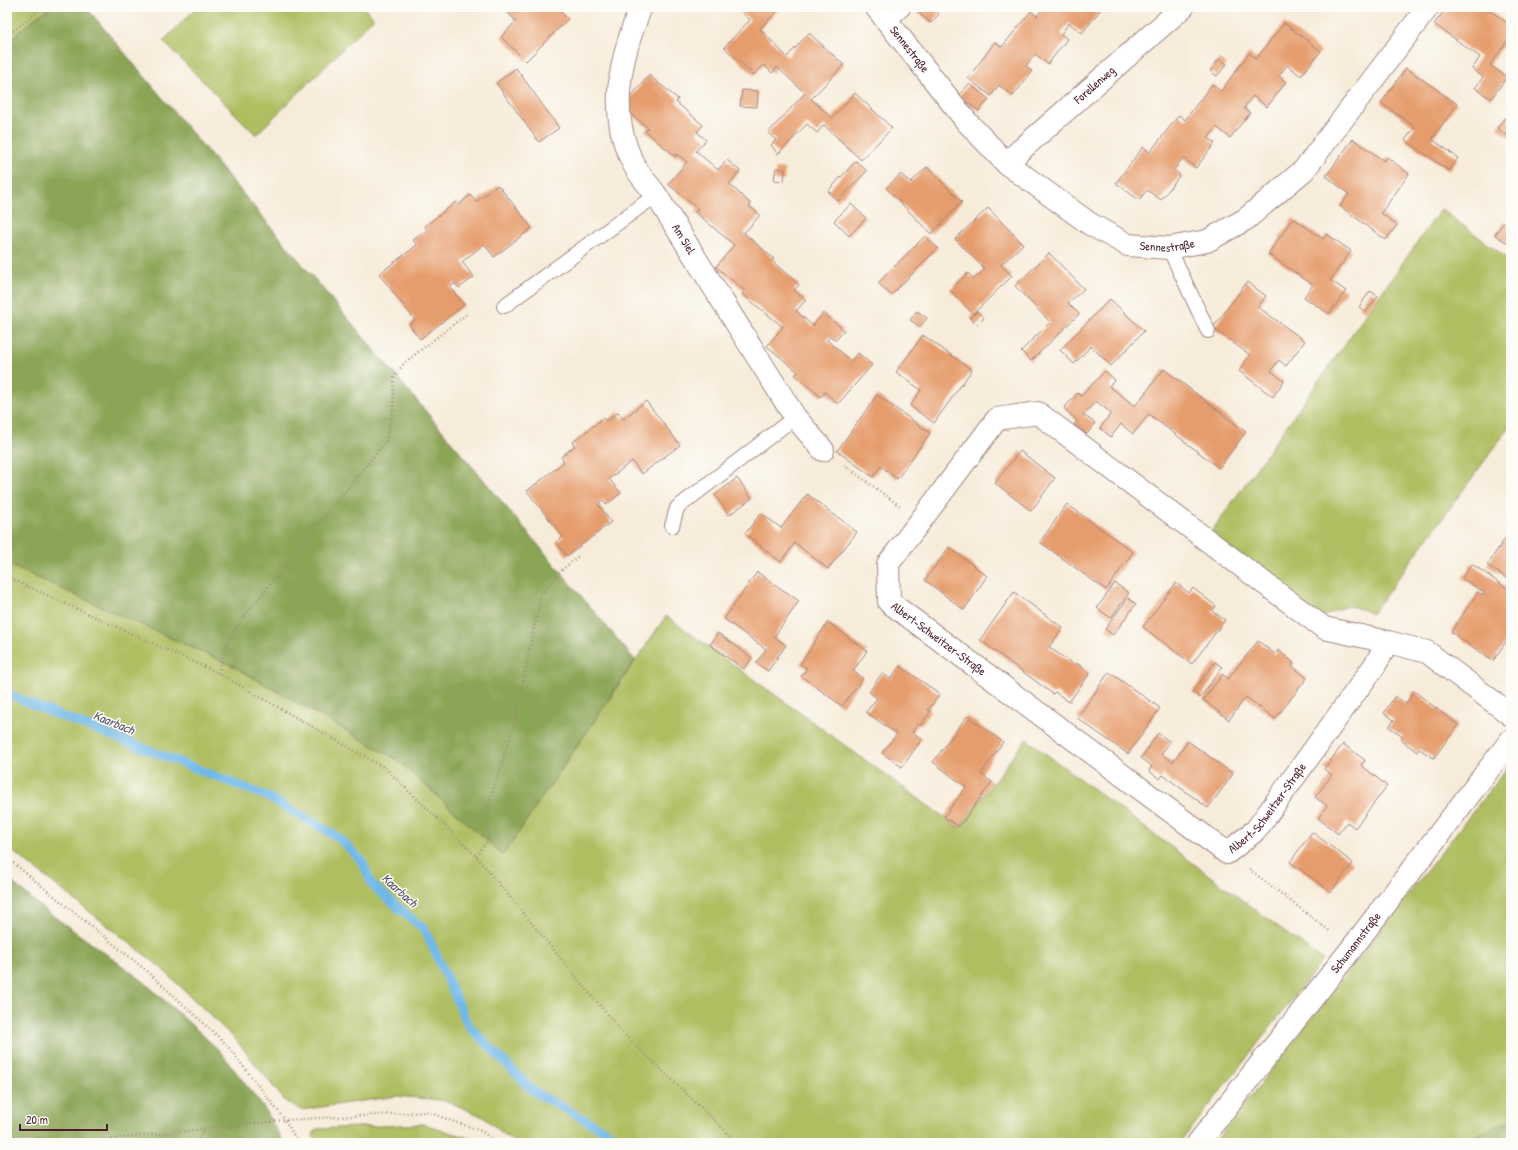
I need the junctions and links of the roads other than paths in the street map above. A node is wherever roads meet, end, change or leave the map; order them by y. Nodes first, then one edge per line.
1 (640, 7) edge
2 (1183, 7) edge
3 (1428, 7) edge
4 (887, 11) edge
5 (1006, 163) junction
6 (656, 194) junction
7 (1170, 248) junction
8 (504, 306) dead end
9 (1208, 331) dead end
10 (795, 417) junction
11 (823, 450) road end
12 (672, 526) dead end
13 (1388, 642) junction
14 (1511, 715) edge
15 (1511, 740) edge
16 (1198, 1143) edge

1 - 6 street, Am Siel
2 - 5 street, Forellenweg
3 - 7 street, Sennestraße
4 - 5 street, Sennestraße
5 - 7 street, Sennestraße
6 - 8 lane
6 - 10 street, Am Siel
7 - 9 lane
10 - 11 street, Am Siel
10 - 12 lane
13 - 13 street, Albert-Schweitzer-Straße
13 - 14 street, Albert-Schweitzer-Straße
15 - 16 street, Schumannstraße

